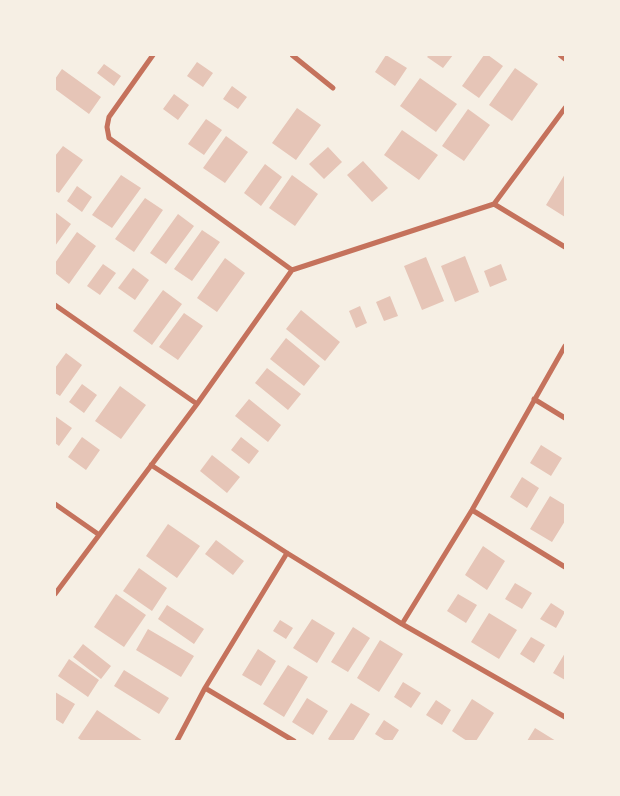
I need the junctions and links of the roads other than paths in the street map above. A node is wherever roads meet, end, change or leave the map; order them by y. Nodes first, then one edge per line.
1 (153, 55) edge
2 (292, 55) edge
3 (560, 55) edge
4 (565, 59) edge
5 (333, 88) dead end
6 (565, 108) edge
7 (494, 204) junction
8 (565, 247) edge
9 (292, 270) junction
10 (55, 304) edge
11 (565, 346) edge
12 (534, 399) junction
13 (197, 404) junction
14 (565, 418) edge
15 (151, 465) junction
16 (55, 504) edge
17 (472, 510) junction
18 (98, 534) junction
19 (287, 552) junction
20 (565, 567) edge
21 (55, 594) edge
22 (402, 624) junction
23 (205, 688) junction
24 (565, 717) edge
25 (177, 741) edge
26 (294, 741) edge

1 - 9 street
2 - 5 street
3 - 4 street
6 - 7 street
7 - 8 street
7 - 9 street
9 - 13 street
10 - 13 street
11 - 12 street
12 - 14 street
12 - 17 street
13 - 15 street
15 - 18 street
15 - 19 street
16 - 18 street
17 - 20 street
17 - 22 street
18 - 21 street
19 - 22 street
19 - 23 street
22 - 24 street
23 - 25 street
23 - 26 street

